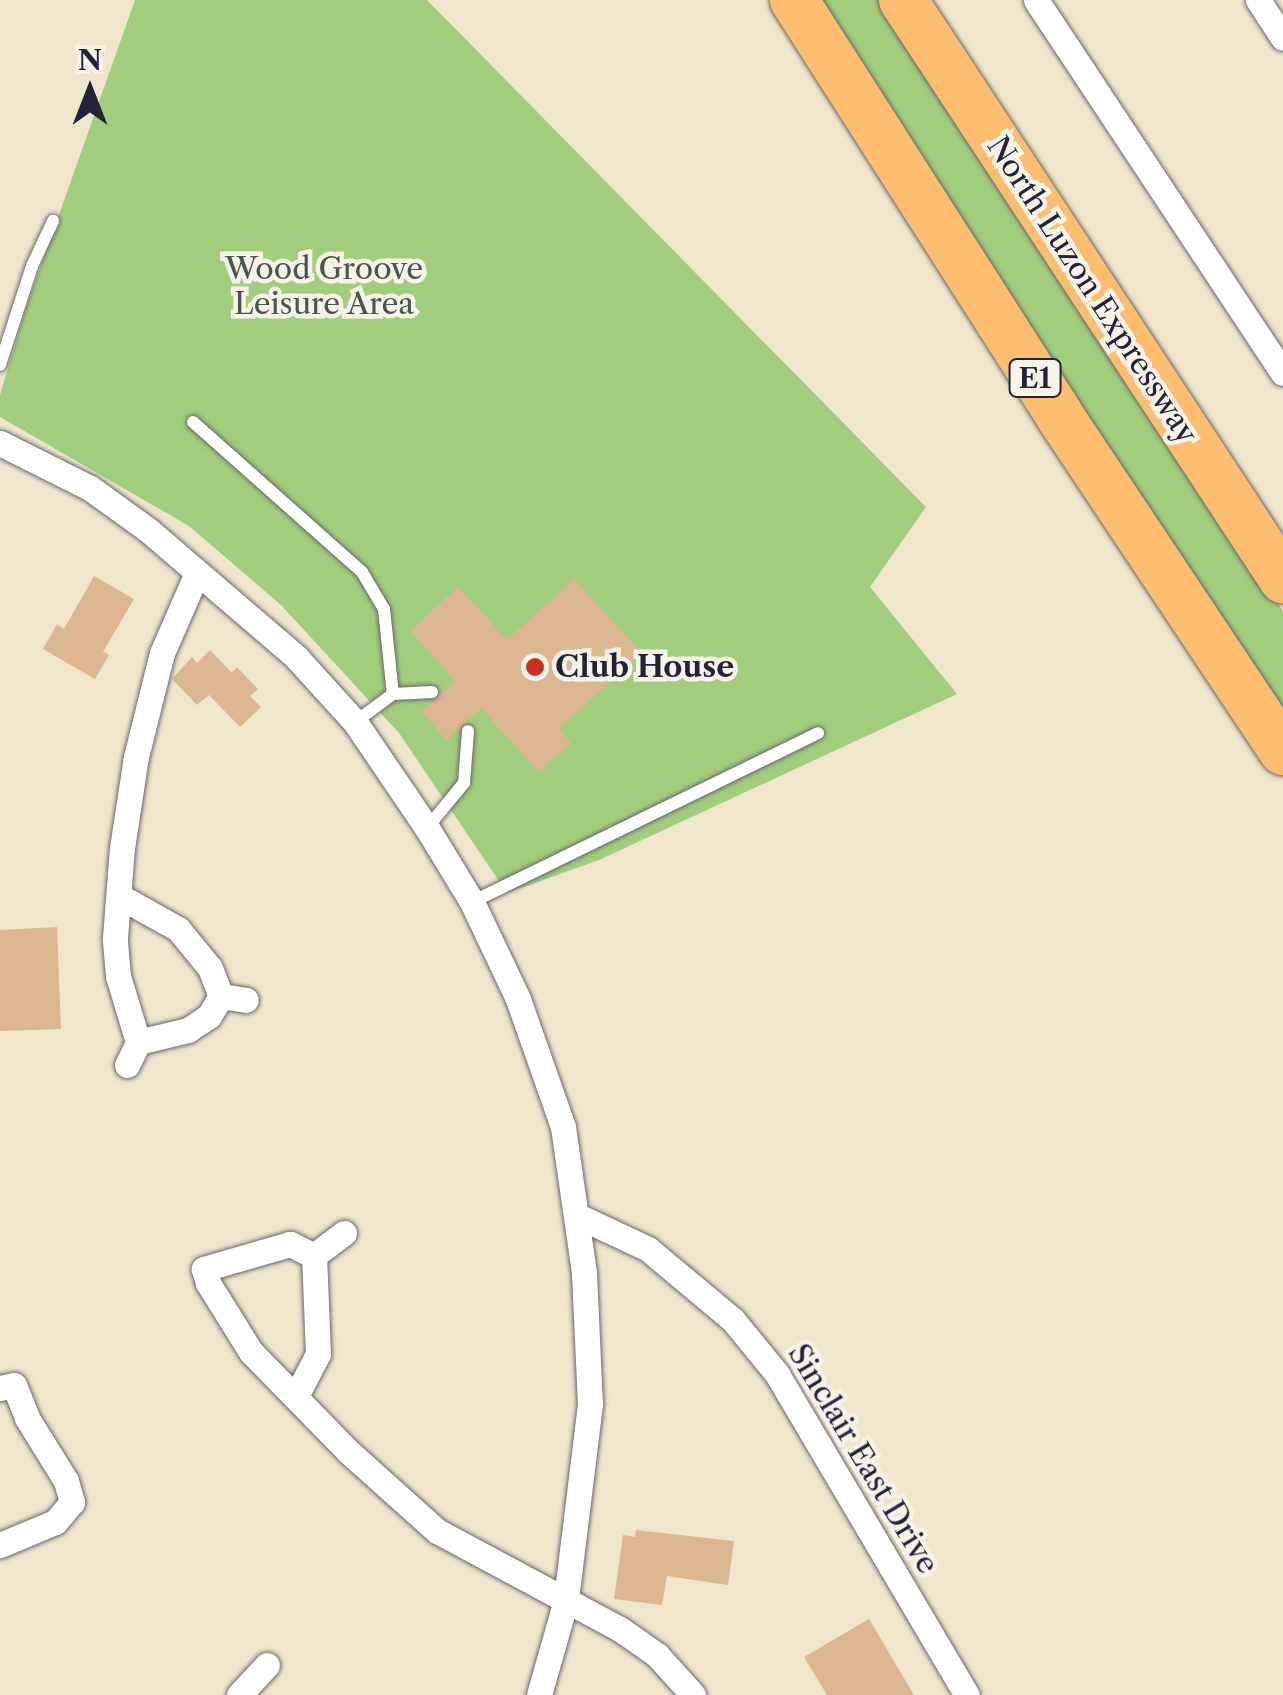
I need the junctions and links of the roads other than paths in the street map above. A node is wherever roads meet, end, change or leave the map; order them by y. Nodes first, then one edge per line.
1 (794, 0) edge
2 (903, 0) edge
3 (1036, 0) edge
4 (1258, 0) edge
5 (1283, 38) edge
6 (52, 221) dead end
7 (0, 364) edge
8 (1283, 373) edge
9 (194, 422) dead end
10 (0, 443) edge
11 (198, 573) junction
12 (1283, 579) edge
13 (432, 692) dead end
14 (393, 694) junction
15 (355, 722) junction
16 (468, 731) dead end
17 (818, 733) dead end
18 (1283, 751) edge
19 (427, 828) junction
20 (119, 896) junction
21 (472, 902) junction
22 (578, 1216) junction
23 (344, 1233) dead end
24 (314, 1256) junction
25 (0, 1388) edge
26 (296, 1396) junction
27 (0, 1544) edge
28 (566, 1600) junction
29 (267, 1665) dead end
30 (239, 1695) edge
31 (539, 1695) edge
32 (693, 1695) edge
33 (967, 1695) edge

1 - 18 highway, E1
2 - 12 highway, North Luzon Expressway
3 - 8 street
4 - 5 street
6 - 7 lane
9 - 14 lane
10 - 11 street
11 - 15 street
11 - 20 street
13 - 14 lane
14 - 15 lane
15 - 19 street
16 - 19 lane
17 - 21 lane
19 - 21 street
20 - 20 street
21 - 22 street
22 - 28 street
22 - 33 street, Sinclair East Drive
23 - 24 street
24 - 26 street
24 - 26 street
25 - 27 street
26 - 28 street
28 - 31 street
28 - 32 street
29 - 30 street

